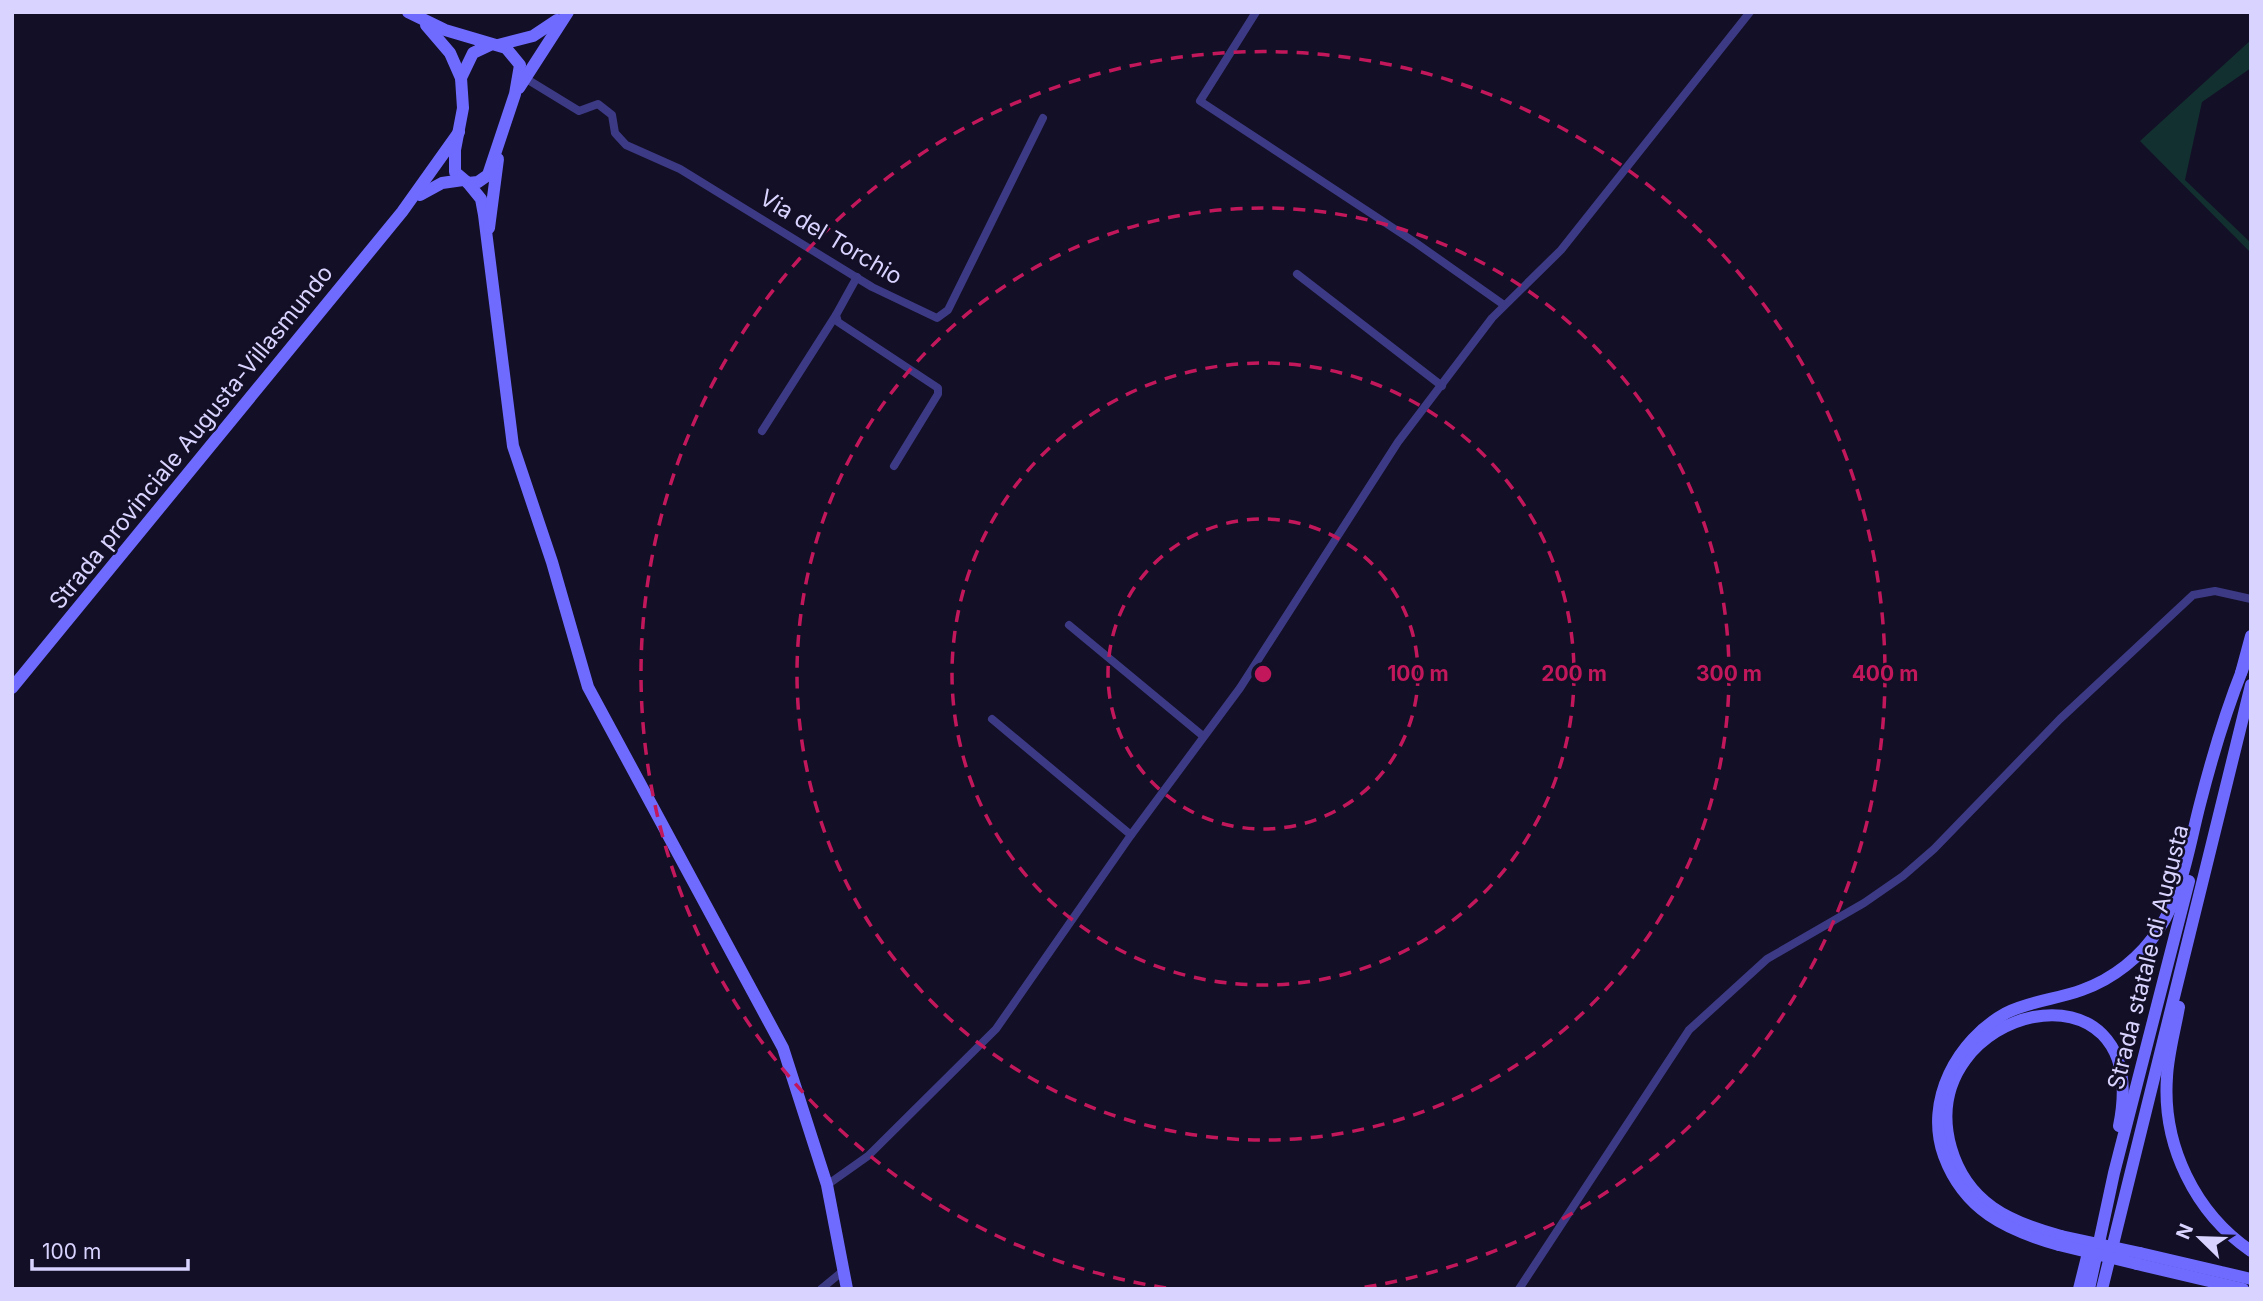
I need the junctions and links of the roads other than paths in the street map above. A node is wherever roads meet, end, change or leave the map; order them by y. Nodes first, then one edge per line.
1 (408, 12) edge
2 (566, 12) edge
3 (1256, 12) edge
4 (1750, 12) edge
5 (421, 20) junction
6 (495, 45) junction
7 (461, 78) junction
8 (525, 78) junction
9 (515, 94) junction
10 (1043, 118) dead end
11 (459, 132) junction
12 (498, 150) junction
13 (466, 181) junction
14 (402, 212) junction
15 (487, 242) junction
16 (1297, 274) dead end
17 (857, 277) junction
18 (1504, 305) junction
19 (836, 315) junction
20 (1442, 386) junction
21 (762, 431) dead end
22 (894, 466) dead end
23 (2251, 598) edge
24 (1069, 625) dead end
25 (2251, 636) edge
26 (2243, 668) junction
27 (2251, 685) edge
28 (12, 688) edge
29 (992, 719) dead end
30 (1203, 736) junction
31 (2235, 746) junction
32 (1131, 835) junction
33 (827, 1185) junction
34 (2060, 1240) junction
35 (2251, 1251) edge
36 (2138, 1258) junction
37 (844, 1271) junction
38 (2251, 1279) edge
39 (821, 1289) edge
40 (847, 1289) edge
41 (1519, 1289) edge
42 (2080, 1289) edge
43 (2089, 1289) edge
44 (2102, 1289) edge
45 (2243, 1289) edge

1 - 5 street
2 - 6 street
2 - 8 street
3 - 18 street
4 - 18 street
5 - 6 street
5 - 7 street
6 - 7 street
6 - 9 street
7 - 11 street
8 - 9 street
8 - 17 street, Via del Torchio
9 - 12 street
10 - 17 street, Via del Torchio
11 - 13 street
11 - 14 street
12 - 13 street
12 - 15 street
13 - 14 street
13 - 15 street
14 - 28 street, Strada provinciale Augusta-Villasmundo
15 - 33 street
16 - 20 street
17 - 19 street
18 - 20 street
19 - 21 street
19 - 22 street
20 - 30 street
23 - 41 street
24 - 30 street
25 - 26 street, Strada statale di Augusta
26 - 34 street
26 - 43 street, Strada statale di Augusta
27 - 31 street, Strada statale di Augusta
29 - 32 street
30 - 32 street
31 - 35 street
31 - 44 street, Strada statale di Augusta
32 - 33 street
33 - 37 street
34 - 36 street, bridge
34 - 42 street
36 - 38 street
36 - 45 street
37 - 39 street
37 - 40 street

